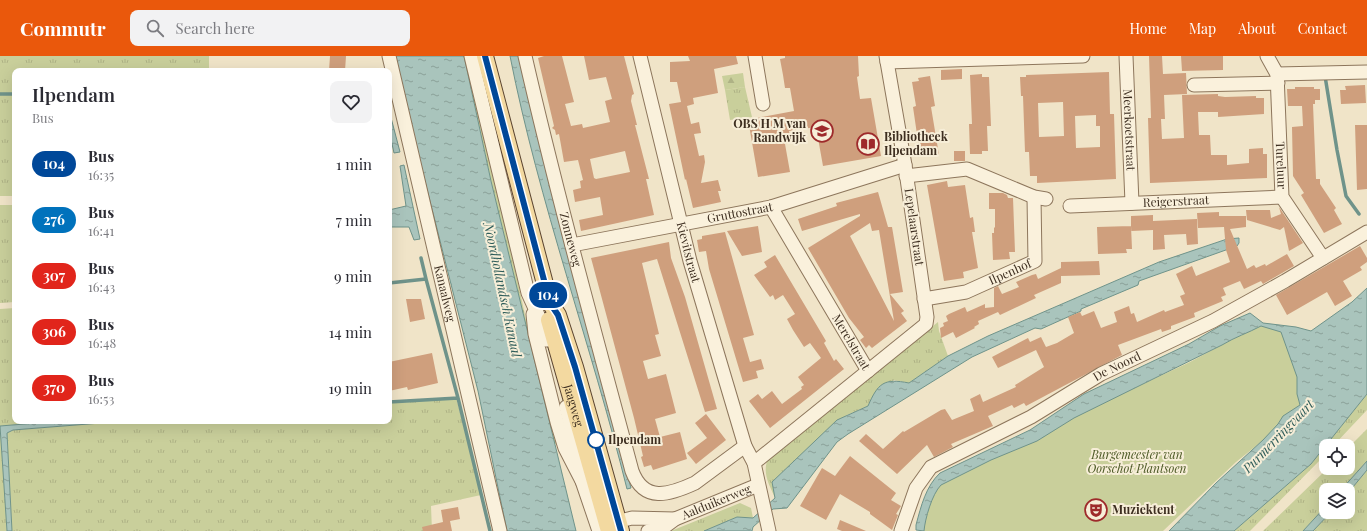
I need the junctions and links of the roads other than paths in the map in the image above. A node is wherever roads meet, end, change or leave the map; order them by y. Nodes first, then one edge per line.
1 (389, 56) edge
2 (471, 56) edge
3 (485, 56) edge
4 (525, 56) edge
5 (640, 56) edge
6 (754, 56) edge
7 (1083, 56) edge
8 (1126, 56) edge
9 (1267, 56) edge
10 (886, 59) edge
11 (392, 68) edge
12 (392, 69) edge
13 (1367, 72) edge
14 (1277, 79) junction
15 (1194, 85) dead end
16 (763, 104) dead end
17 (905, 171) junction
18 (1282, 197) junction
19 (1132, 203) junction
20 (1070, 206) dead end
21 (771, 207) junction
22 (680, 225) junction
23 (1367, 232) edge
24 (572, 245) junction
25 (1324, 258) junction
26 (924, 298) junction
27 (868, 371) junction
28 (745, 446) junction
29 (754, 463) junction
30 (758, 485) junction
31 (675, 519) junction
32 (768, 527) edge
33 (616, 529) edge
34 (500, 531) edge
35 (599, 531) edge
36 (648, 531) edge
37 (901, 531) edge

1 - 11 street, Kanaalweg
2 - 35 street
3 - 33 main road, Jaagweg
4 - 24 street, Zonneweg
5 - 22 street, Kievitstraat
6 - 16 street
7 - 10 street
8 - 19 street, Meerkoetstraat
9 - 14 street, Tureluur
10 - 17 street, Lepelaarstraat
12 - 34 street, Kanaalweg
13 - 14 street
14 - 15 street
14 - 18 street, Tureluur
17 - 21 street, Gruttostraat
17 - 26 street, Lepelaarstraat
17 - 26 street, Ilpenhof
18 - 19 street, Reigerstraat
18 - 25 street, Tureluur
19 - 20 street, Reigerstraat
21 - 22 street, Gruttostraat
21 - 27 street, Merelstraat
22 - 24 street, Gruttostraat
22 - 28 street, Kievitstraat
23 - 25 street, De Noord
24 - 28 street, Zonneweg
25 - 37 street, De Noord
26 - 27 street, Lepelaarstraat
27 - 29 street, Merelstraat
28 - 29 street
29 - 30 street
30 - 31 street, Aalduikerweg
30 - 32 street, Aalduikerweg
31 - 33 street, Aalduikerweg
31 - 36 street, Aalduikerweg

